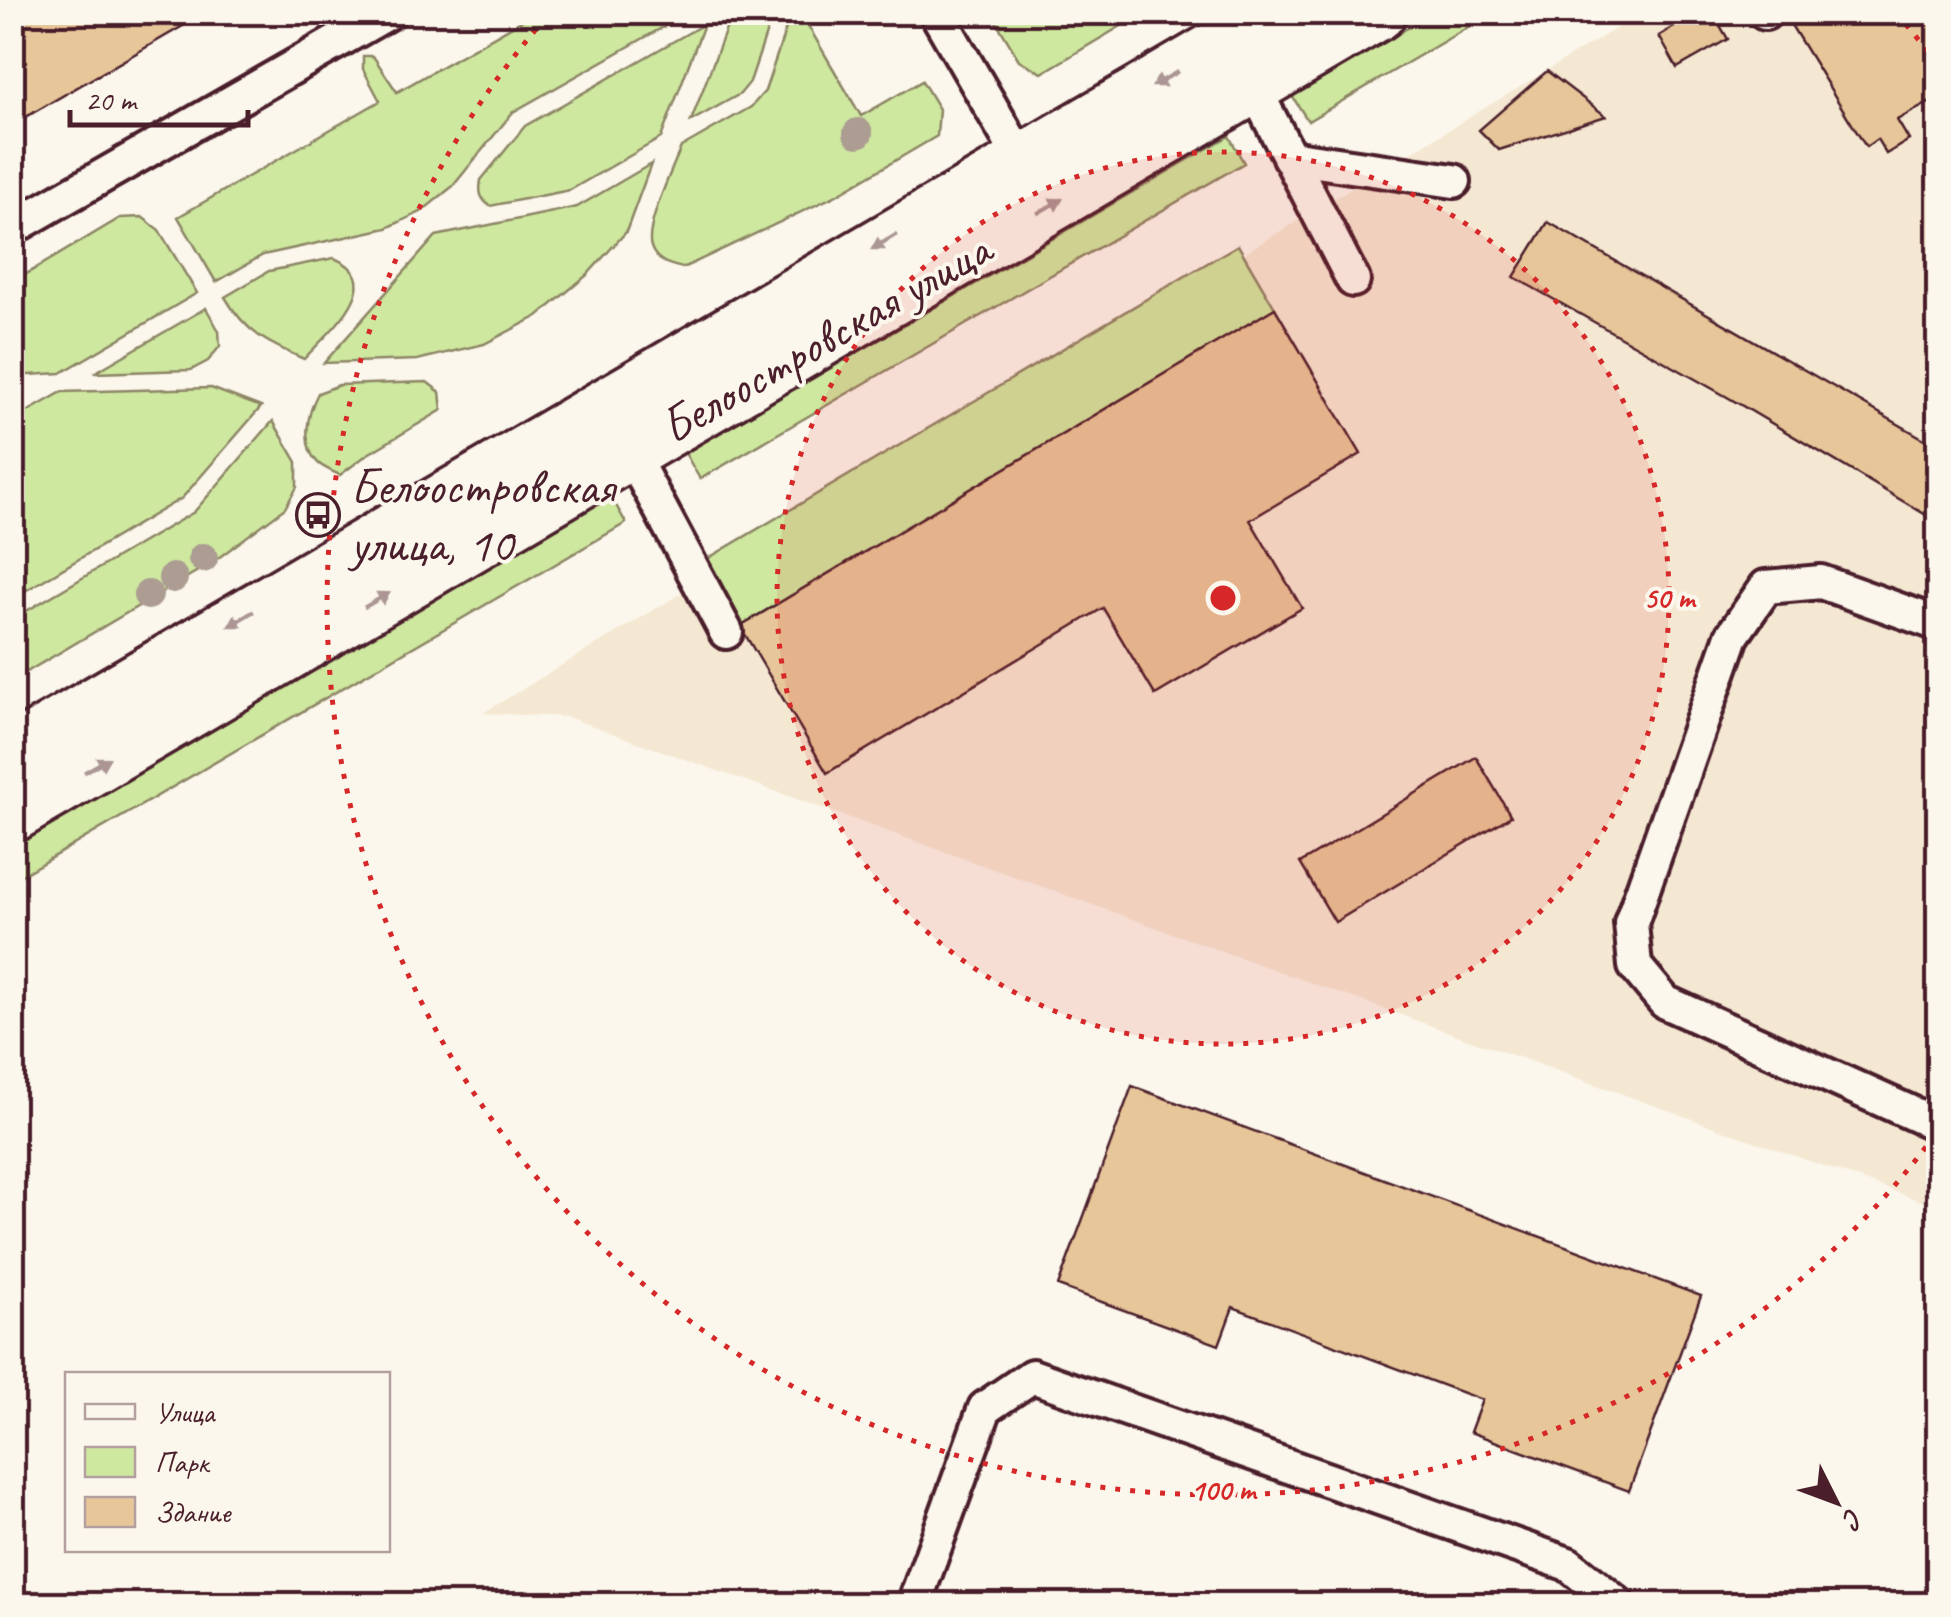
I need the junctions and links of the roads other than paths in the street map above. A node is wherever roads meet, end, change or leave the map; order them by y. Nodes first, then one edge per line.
1 (389, 12) edge
2 (936, 12) edge
3 (1280, 12) edge
4 (1378, 12) edge
5 (1242, 64) junction
6 (1289, 156) junction
7 (1022, 161) junction
8 (1454, 181) dead end
9 (12, 228) edge
10 (1353, 280) dead end
11 (618, 429) junction
12 (1938, 624) edge
13 (726, 632) dead end
14 (12, 754) edge
15 (12, 814) edge
16 (1938, 1125) edge
17 (914, 1604) edge
18 (1618, 1604) edge

1 - 9 lane
2 - 7 lane
3 - 5 street, Белоостровская улица
4 - 5 street, Белоостровская улица
5 - 6 lane
5 -> 7 street, Белоостровская улица
11 -> 5 street, Белоостровская улица
6 - 8 lane
6 - 10 lane
7 -> 11 street, Белоостровская улица
11 - 13 lane
11 -> 14 street, Белоостровская улица
15 -> 11 street, Белоостровская улица
12 - 16 lane
17 - 18 lane

